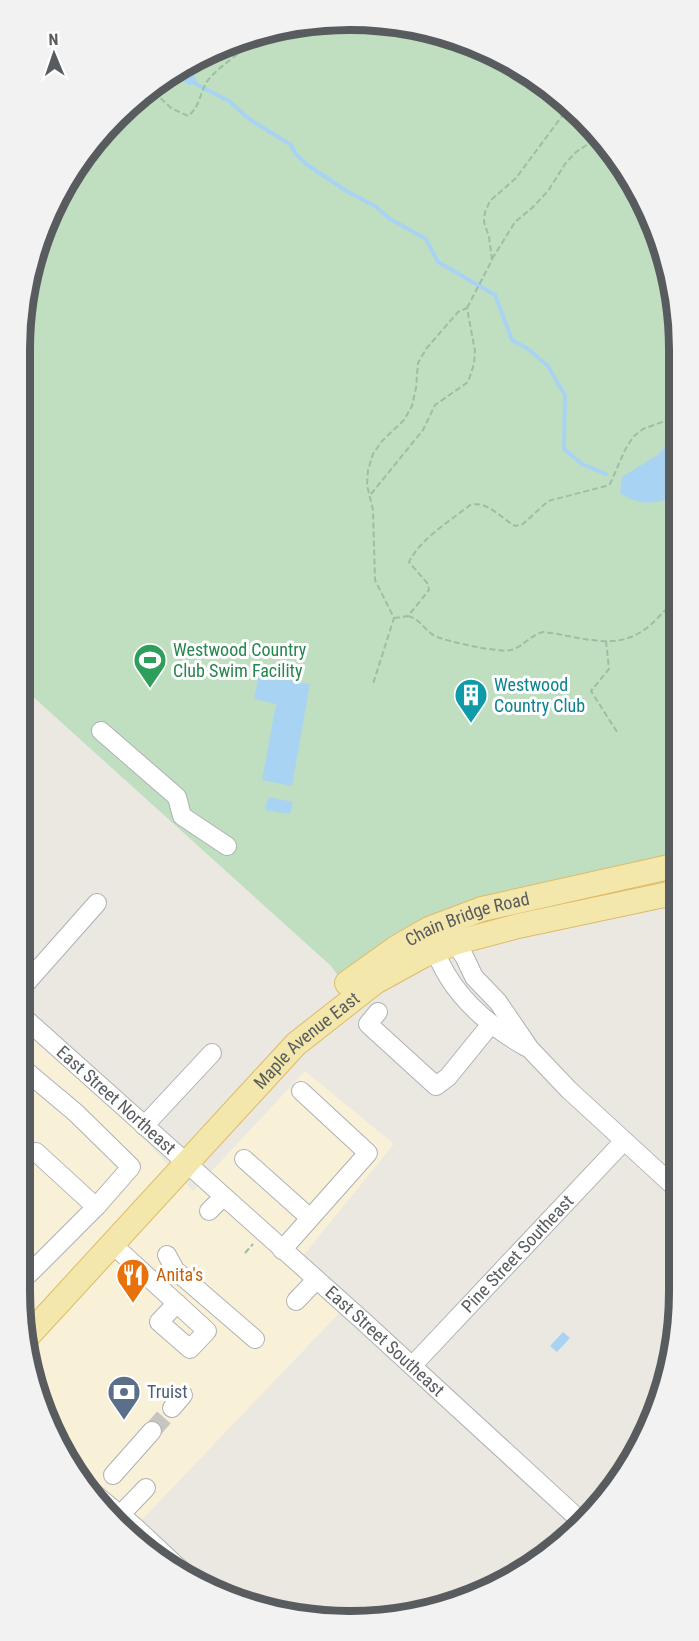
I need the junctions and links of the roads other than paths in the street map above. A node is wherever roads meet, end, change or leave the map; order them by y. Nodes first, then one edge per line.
1 (101, 731) dead end
2 (226, 846) dead end
3 (669, 867) edge
4 (669, 893) edge
5 (97, 903) dead end
6 (439, 941) junction
7 (30, 979) edge
8 (378, 1012) dead end
9 (30, 1023) edge
10 (491, 1024) junction
11 (530, 1049) junction
12 (212, 1053) dead end
13 (30, 1074) edge
14 (301, 1091) dead end
15 (144, 1126) junction
16 (624, 1141) junction
17 (36, 1152) dead end
18 (244, 1159) dead end
19 (186, 1163) junction
20 (669, 1182) edge
21 (223, 1197) junction
22 (96, 1207) junction
23 (209, 1211) dead end
24 (310, 1218) junction
25 (112, 1244) junction
26 (282, 1250) junction
27 (167, 1255) dead end
28 (30, 1273) edge
29 (316, 1280) junction
30 (296, 1301) dead end
31 (177, 1303) dead end
32 (33, 1331) edge
33 (255, 1340) dead end
34 (412, 1366) junction
35 (152, 1431) tunnel mouth
36 (113, 1475) dead end
37 (146, 1488) dead end
38 (576, 1516) edge
39 (128, 1521) edge

1 - 2 street
3 - 6 main road, Chain Bridge Road
4 - 6 main road, Maple Avenue East
5 - 7 street
6 - 10 street
6 - 11 street
6 - 19 main road, Maple Avenue East
8 - 10 street
9 - 15 street, East Street Northeast
10 - 11 street
11 - 16 street
12 - 15 street
13 - 22 street
14 - 24 street
15 - 19 street, East Street Northeast
16 - 20 street
16 - 34 street, Pine Street Southeast
17 - 22 street
18 - 24 street
19 - 21 street, East Street Southeast
19 - 25 main road, Maple Avenue East
21 - 23 street
21 - 26 street, East Street Southeast
22 - 28 street
24 - 26 street
25 - 31 street
25 - 32 main road, Maple Avenue East
26 - 29 street, East Street Southeast
27 - 33 street
29 - 30 street
29 - 34 street, East Street Southeast
34 - 38 street, East Street Southeast
35 - 36 street
37 - 39 street

